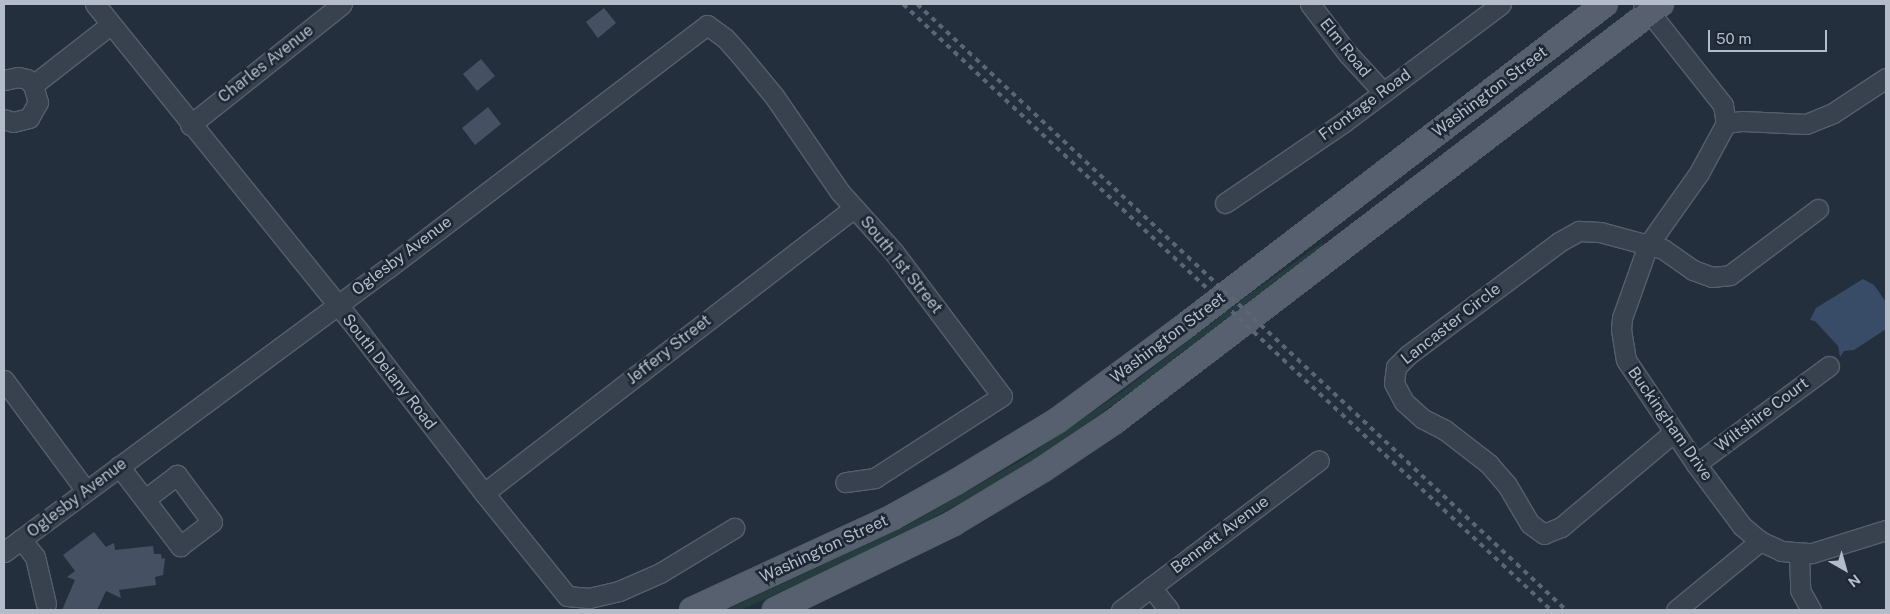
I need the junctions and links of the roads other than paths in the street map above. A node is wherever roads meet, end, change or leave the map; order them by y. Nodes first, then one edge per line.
1 (95, 4) edge
2 (342, 4) edge
3 (1310, 4) edge
4 (1501, 4) edge
5 (1604, 4) edge
6 (1651, 7) edge
7 (110, 25) junction
8 (677, 46) joint
9 (1886, 78) edge
10 (4, 80) edge
11 (33, 85) junction
12 (1382, 91) junction
13 (4, 120) edge
14 (1726, 122) junction
15 (190, 124) junction
16 (1225, 203) dead end
17 (854, 208) junction
18 (1818, 209) dead end
19 (1648, 245) junction
20 (336, 306) junction
21 (1828, 366) dead end
22 (4, 380) edge
23 (1674, 432) junction
24 (1319, 460) dead end
25 (1696, 464) junction
26 (119, 466) junction
27 (845, 482) dead end
28 (86, 491) junction
29 (484, 493) junction
30 (145, 499) dead end
31 (734, 528) dead end
32 (1886, 530) edge
33 (21, 539) junction
34 (1760, 541) junction
35 (4, 552) edge
36 (1799, 553) junction
37 (1151, 587) junction
38 (46, 604) dead end
39 (692, 610) edge
40 (775, 610) edge
41 (1120, 610) edge
42 (1169, 610) edge
43 (1676, 610) edge
44 (1811, 610) edge

1 - 7 street, South Delany Road
2 - 15 street, Charles Avenue
3 - 12 street, Elm Road
4 - 12 street, Frontage Road
5 - 39 main road, Washington Street
6 - 14 street
6 - 40 main road, Washington Street
7 - 11 street
7 - 15 street, South Delany Road
8 - 17 street, South 1st Street
8 - 20 street, Oglesby Avenue
9 - 14 street
10 - 11 street
11 - 13 street
12 - 16 street, Frontage Road
14 - 19 street, Buckingham Drive
15 - 20 street, South Delany Road
17 - 27 street, South 1st Street
17 - 29 street, Jeffery Street
18 - 19 street
19 - 23 street, Buckingham Drive
19 - 23 street, Lancaster Circle
20 - 26 street, Oglesby Avenue
20 - 29 street, South Delany Road
21 - 25 street, Wiltshire Court
22 - 28 street
23 - 25 street, Buckingham Drive
24 - 37 street, Bennett Avenue
25 - 34 street, Buckingham Drive
26 - 28 street, Oglesby Avenue
26 - 30 street
28 - 33 street, Oglesby Avenue
29 - 31 street, South Delany Road
32 - 36 street, Buckingham Drive
33 - 35 street, Oglesby Avenue
33 - 38 street
34 - 36 street, Buckingham Drive
34 - 43 street
36 - 44 street
37 - 41 street, Bennett Avenue
37 - 42 street

